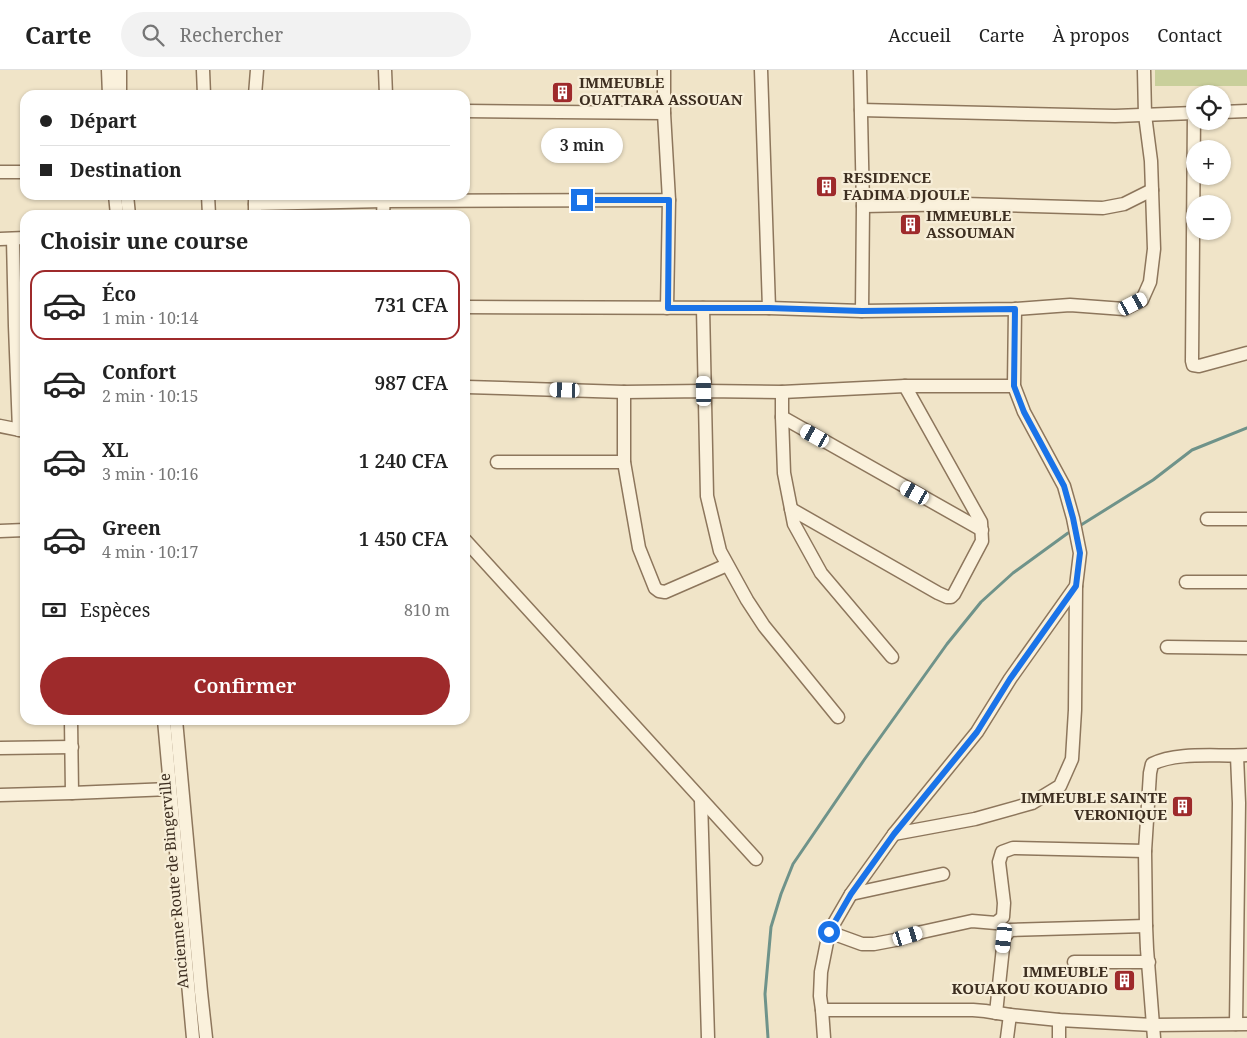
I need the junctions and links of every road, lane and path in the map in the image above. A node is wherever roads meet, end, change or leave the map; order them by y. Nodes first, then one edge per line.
1 (108, 70) edge
2 (120, 70) edge
3 (203, 70) edge
4 (257, 70) edge
5 (385, 70) edge
6 (664, 70) edge
7 (761, 70) edge
8 (860, 70) edge
9 (1144, 70) edge
10 (109, 90) edge
11 (120, 90) edge
12 (204, 90) edge
13 (255, 90) edge
14 (386, 90) edge
15 (861, 110) junction
16 (470, 111) edge
17 (1247, 111) edge
18 (1231, 112) edge
19 (1186, 113) edge
20 (664, 114) junction
21 (1144, 115) junction
22 (1194, 130) edge
23 (0, 172) edge
24 (20, 172) edge
25 (1152, 190) junction
26 (470, 199) edge
27 (346, 200) edge
28 (669, 200) junction
29 (255, 205) edge
30 (863, 206) junction
31 (13, 238) edge
32 (470, 307) edge
33 (668, 308) junction
34 (703, 308) junction
35 (769, 308) junction
36 (1015, 309) junction
37 (862, 311) junction
38 (1247, 353) edge
39 (905, 386) junction
40 (1014, 386) junction
41 (470, 387) edge
42 (704, 391) junction
43 (624, 392) junction
44 (782, 392) junction
45 (20, 400) edge
46 (782, 417) junction
47 (0, 426) edge
48 (20, 430) edge
49 (497, 462) dead end
50 (624, 462) junction
51 (791, 509) junction
52 (1247, 518) edge
53 (1207, 519) dead end
54 (20, 530) edge
55 (982, 530) junction
56 (0, 531) edge
57 (470, 546) edge
58 (728, 564) junction
59 (1186, 582) dead end
60 (1247, 582) edge
61 (1076, 586) junction
62 (1167, 648) dead end
63 (1247, 648) edge
64 (892, 657) dead end
65 (838, 717) dead end
66 (71, 725) edge
67 (164, 725) edge
68 (176, 725) edge
69 (72, 747) junction
70 (0, 748) edge
71 (1242, 756) edge
72 (170, 789) junction
73 (72, 793) junction
74 (0, 795) edge
75 (701, 800) junction
76 (894, 834) junction
77 (1145, 852) junction
78 (756, 859) dead end
79 (944, 874) dead end
80 (851, 894) junction
81 (1146, 926) junction
82 (829, 932) junction
83 (1074, 962) dead end
84 (1148, 962) junction
85 (822, 1010) junction
86 (996, 1013) junction
87 (1010, 1015) junction
88 (1059, 1020) junction
89 (1241, 1024) edge
90 (1153, 1025) junction
91 (192, 1038) edge
92 (206, 1038) edge
93 (708, 1038) edge
94 (824, 1038) edge
95 (1007, 1038) edge
96 (1059, 1038) edge
97 (1154, 1038) edge

1 - 10 street
2 - 11 street
3 - 12 street
4 - 13 street
5 - 14 street
6 - 20 street
7 - 35 street
8 - 15 street
9 - 21 street
15 - 21 street
15 - 30 street
16 - 20 street
17 - 18 street
19 - 21 street
20 - 28 street
21 - 25 street
22 - 38 street
23 - 24 street
25 - 30 street
25 - 36 street
26 - 28 street
27 - 29 street
28 - 33 street
30 - 37 street
31 - 45 street
32 - 33 street
33 - 34 street
34 - 35 street
34 - 42 street
35 - 37 street
36 - 37 street
36 - 40 street
39 - 40 street
39 - 44 street
39 - 55 street
40 - 61 street
41 - 43 street
42 - 43 street
42 - 44 street
42 - 58 street
43 - 50 street
44 - 46 street
46 - 51 street
46 - 55 street
47 - 48 street
49 - 50 street
50 - 58 street
51 - 55 street
51 - 64 street
52 - 53 street
54 - 56 street
57 - 75 street
58 - 65 street
59 - 60 street
61 - 76 street
61 - 76 street
62 - 63 street
66 - 69 street
67 - 72 street, Ancienne Route de Bingerville
68 - 92 street, Ancienne Route de Bingerville
69 - 70 street
69 - 73 street
71 - 77 street
71 - 89 street
72 - 73 street
72 - 91 street, Ancienne Route de Bingerville
73 - 74 street
75 - 78 street
75 - 93 street
76 - 80 street
77 - 81 street
77 - 82 street
79 - 80 street
80 - 82 street
81 - 84 street
81 - 86 street
82 - 85 street
83 - 84 street
84 - 90 street
85 - 86 street
85 - 94 street
86 - 87 street
87 - 88 street
87 - 95 street
88 - 90 street
88 - 96 street
89 - 90 street
90 - 97 street

